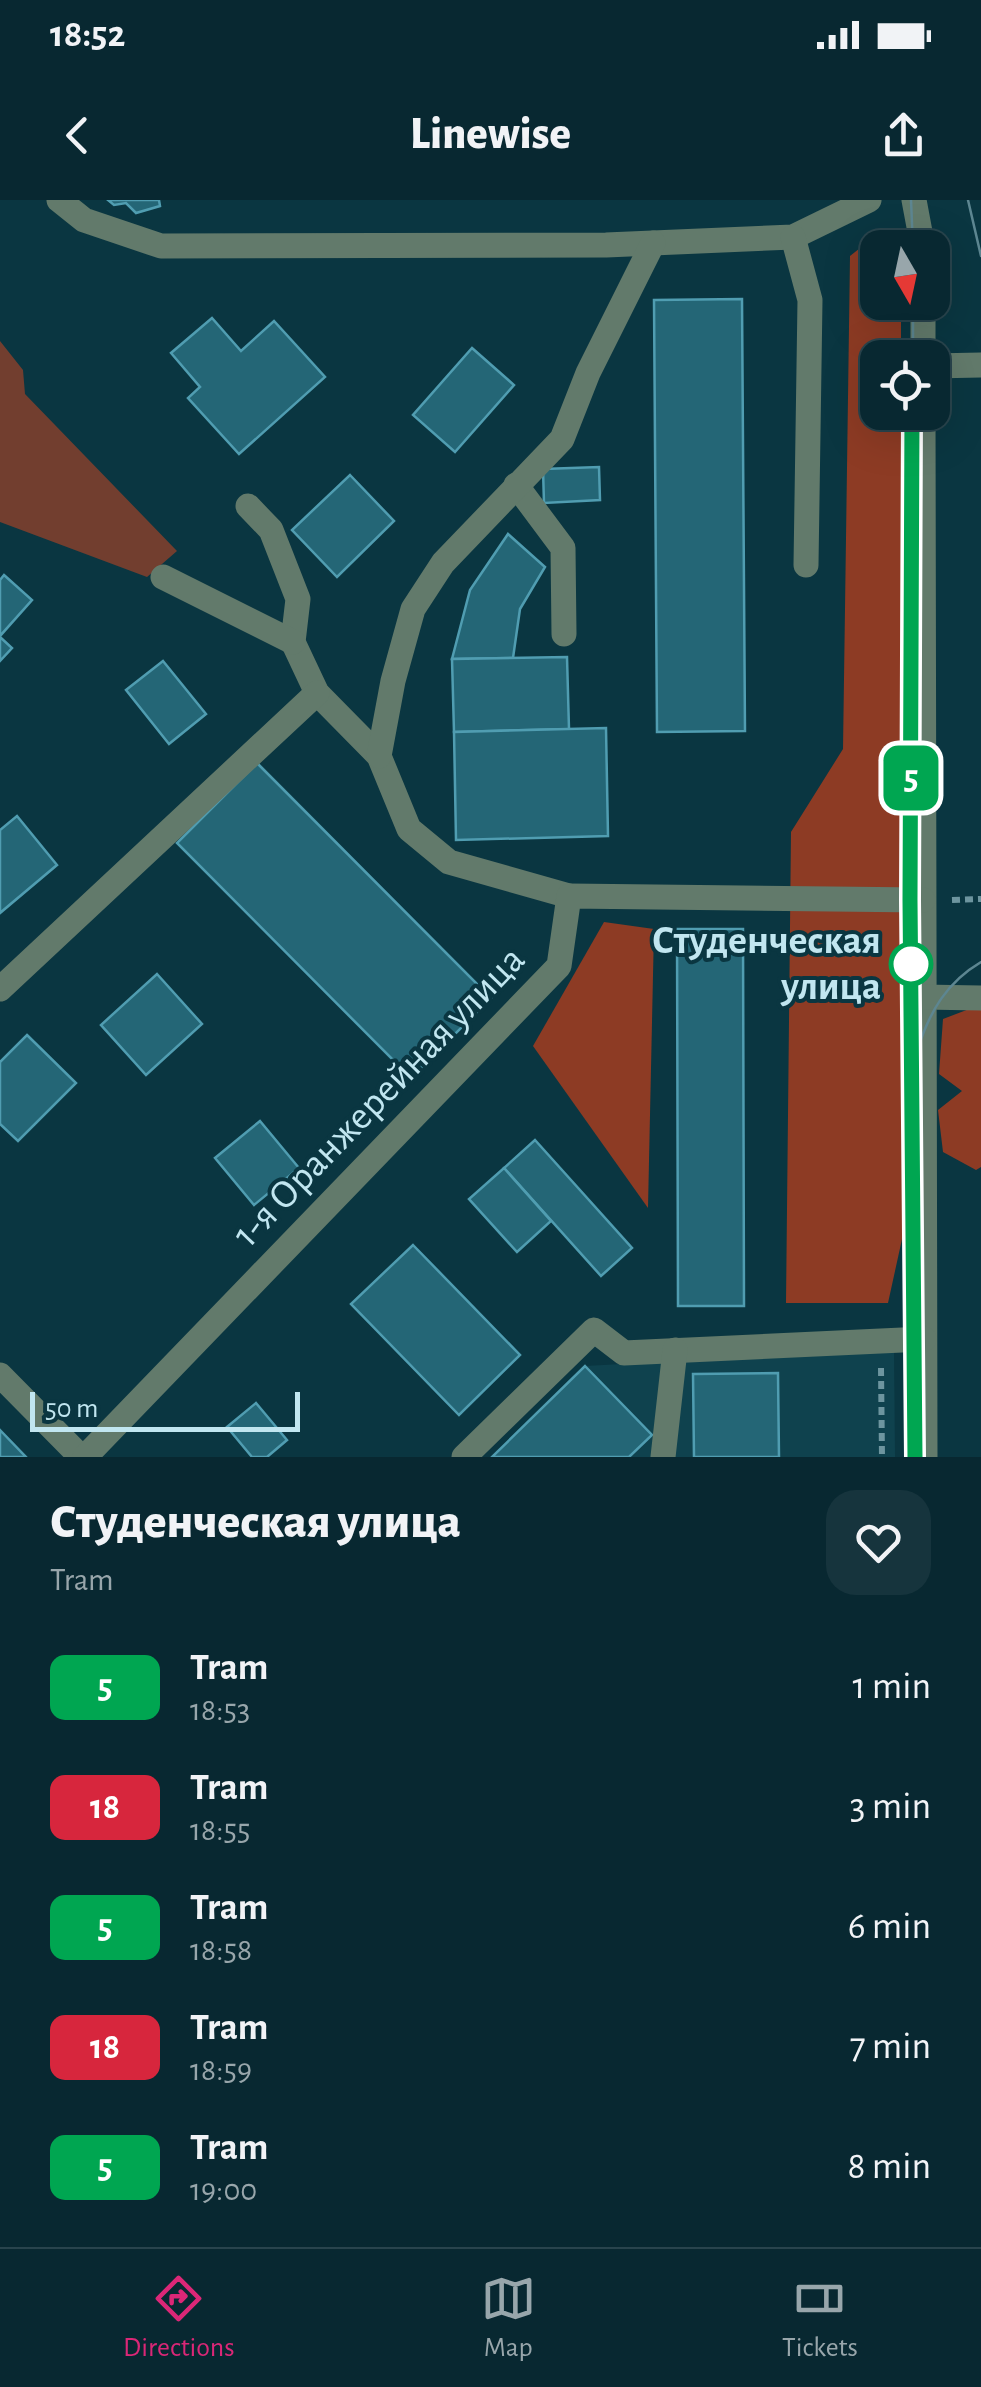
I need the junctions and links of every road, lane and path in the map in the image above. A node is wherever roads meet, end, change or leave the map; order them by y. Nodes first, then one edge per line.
1 (59, 200) edge
2 (869, 200) edge
3 (914, 200) edge
4 (920, 230) edge
5 (793, 237) junction
6 (653, 243) junction
7 (981, 365) edge
8 (950, 366) edge
9 (922, 430) edge
10 (516, 485) junction
11 (248, 506) dead end
12 (806, 564) dead end
13 (163, 576) dead end
14 (564, 634) dead end
15 (293, 642) junction
16 (317, 694) junction
17 (379, 756) junction
18 (569, 896) junction
19 (923, 900) junction
20 (0, 988) edge
21 (922, 998) junction
22 (981, 998) edge
23 (924, 1340) junction
24 (880, 1342) junction
25 (675, 1350) junction
26 (0, 1375) edge
27 (83, 1457) edge
28 (464, 1457) edge
29 (663, 1457) edge
30 (882, 1457) edge
31 (926, 1457) edge

1 - 6 street
2 - 5 street
3 - 4 street
5 - 6 street
5 - 12 street
6 - 10 street
7 - 8 street
9 - 19 street
10 - 14 street
10 - 17 street
11 - 15 street
13 - 15 street
15 - 16 street
16 - 17 street
16 - 20 street
17 - 18 street
18 - 19 street
18 - 27 street, 1-я Оранжерейная улица
19 - 21 street
21 - 22 street
21 - 23 street
23 - 24 street
23 - 31 street
24 - 25 street
24 - 30 path
25 - 28 street
25 - 29 street
26 - 27 street

